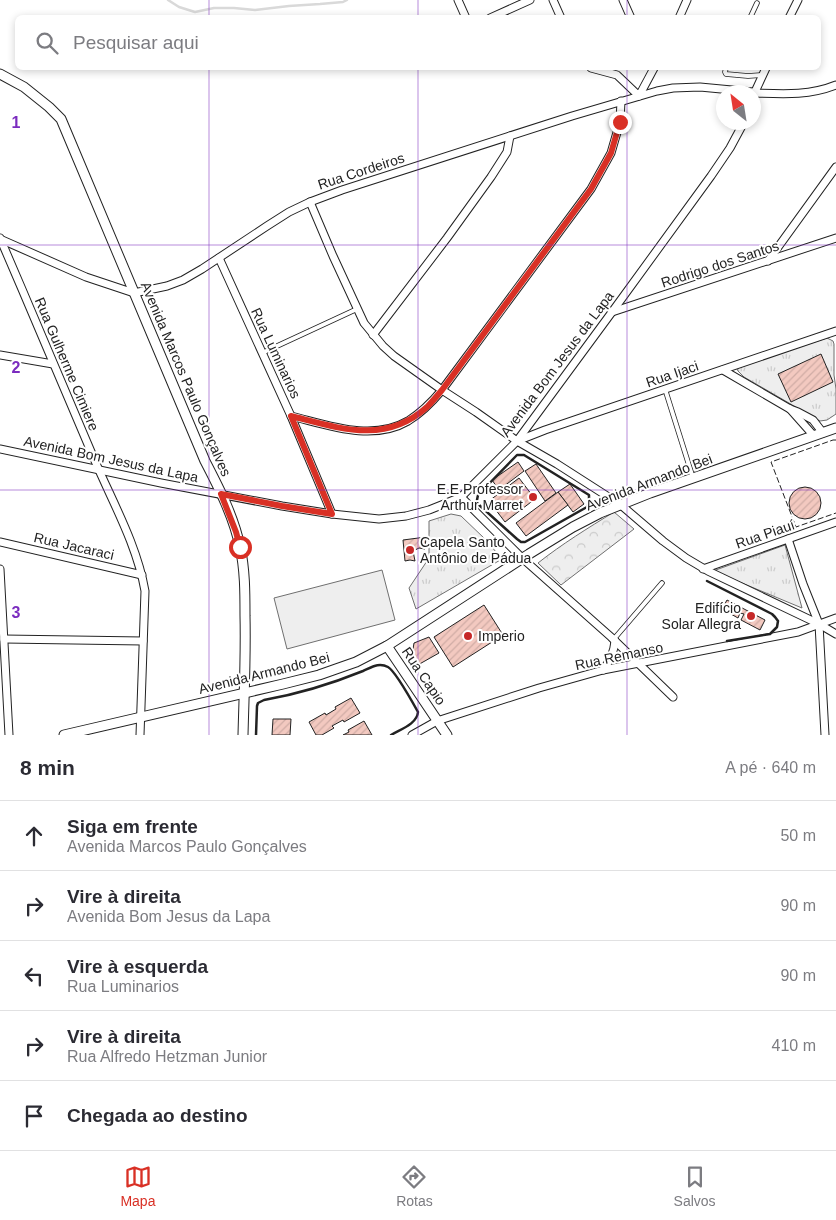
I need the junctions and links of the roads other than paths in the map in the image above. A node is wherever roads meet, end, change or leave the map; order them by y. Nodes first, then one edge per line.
1 (458, 0) edge
2 (530, 0) edge
3 (553, 0) edge
4 (623, 0) edge
5 (687, 0) edge
6 (798, 0) edge
7 (757, 3) dead end
8 (465, 15) edge
9 (497, 15) edge
10 (560, 15) edge
11 (630, 15) edge
12 (680, 15) edge
13 (751, 15) edge
14 (790, 15) edge
15 (600, 70) edge
16 (653, 70) edge
17 (725, 70) edge
18 (764, 71) edge
19 (0, 74) edge
20 (757, 85) edge
21 (836, 85) edge
22 (716, 89) edge
23 (761, 93) edge
24 (639, 96) junction
25 (621, 101) junction
26 (740, 130) edge
27 (510, 136) junction
28 (836, 167) edge
29 (310, 202) junction
30 (0, 238) edge
31 (836, 238) edge
32 (219, 258) junction
33 (768, 261) junction
34 (134, 293) junction
35 (356, 309) junction
36 (612, 312) junction
37 (836, 331) edge
38 (373, 335) junction
39 (262, 353) junction
40 (0, 355) edge
41 (54, 364) junction
42 (723, 370) junction
43 (665, 389) junction
44 (442, 390) junction
45 (790, 409) junction
46 (291, 416) junction
47 (836, 428) edge
48 (823, 433) junction
49 (814, 436) junction
50 (517, 441) junction
51 (0, 449) edge
52 (99, 470) junction
53 (693, 478) junction
54 (221, 494) junction
55 (461, 497) junction
56 (621, 504) junction
57 (332, 514) junction
58 (836, 522) edge
59 (788, 539) junction
60 (0, 542) edge
61 (522, 558) junction
62 (0, 569) edge
63 (703, 569) junction
64 (142, 575) junction
65 (662, 583) dead end
66 (836, 618) edge
67 (819, 624) junction
68 (836, 634) edge
69 (4, 639) junction
70 (614, 640) junction
71 (143, 641) junction
72 (387, 646) junction
73 (638, 664) junction
74 (603, 670) junction
75 (244, 693) junction
76 (673, 697) dead end
77 (141, 717) junction
78 (437, 722) junction
79 (9, 735) edge
80 (64, 735) edge
81 (140, 735) edge
82 (243, 735) edge
83 (412, 735) edge
84 (447, 735) edge
85 (825, 735) edge

1 - 8 street
2 - 9 street
3 - 10 street
4 - 11 street
5 - 12 street
6 - 14 street
7 - 13 lane
15 - 24 street
16 - 24 street
17 - 18 lane
18 - 20 street
19 - 34 street, Avenida Marcos Paulo Gonçalves
21 - 23 street, Rua Cordeiros
22 - 24 street, Rua Cordeiros
24 - 25 street, Rua Cordeiros
25 - 27 street, Rua Cordeiros
25 - 44 street
26 - 36 street, Avenida Bom Jesus da Lapa
27 - 29 street, Rua Cordeiros
27 - 38 street
28 - 33 street
29 - 32 street, Rua Cordeiros
29 - 35 street
30 - 34 street
30 - 41 street, Rua Gulherme Cimiere
31 - 33 street, Rodrigo dos Santos
32 - 34 street, Rua Cordeiros
32 - 39 street, Rua Luminarios
33 - 36 street, Rodrigo dos Santos
34 - 54 street, Avenida Marcos Paulo Gonçalves
35 - 38 street
35 - 39 lane
36 - 50 street, Avenida Bom Jesus da Lapa
37 - 42 street, Rua Ijaci
38 - 44 street
39 - 46 street, Rua Luminarios
40 - 41 street
41 - 52 street, Rua Gulherme Cimiere
42 - 43 street, Rua Ijaci
42 - 45 street
43 - 50 street, Rua Ijaci
43 - 53 lane
44 - 46 street
44 - 50 street
45 - 48 street
45 - 49 street
46 - 57 street, Rua Luminarios
47 - 48 street, Avenida Armando Bei
48 - 49 street, Avenida Armando Bei
49 - 53 street, Avenida Armando Bei
50 - 55 street, Avenida Bom Jesus da Lapa
50 - 56 street
51 - 52 street, Avenida Bom Jesus da Lapa
52 - 54 street, Avenida Bom Jesus da Lapa
52 - 64 street, Rua Gulherme Cimiere
53 - 56 street, Avenida Armando Bei
54 - 57 street, Avenida Bom Jesus da Lapa
54 - 75 street, Avenida Marcos Paulo Gonçalves
55 - 57 street, Avenida Bom Jesus da Lapa
55 - 61 street
56 - 61 street, Avenida Armando Bei
56 - 63 street
58 - 59 street, Rua Piauí
59 - 63 street, Rua Piauí
59 - 67 street
60 - 64 street, Rua Jacaraci
61 - 70 street
61 - 72 street, Avenida Armando Bei
62 - 69 street
63 - 67 street
64 - 71 street, Rua Gulherme Cimiere
65 - 70 lane
66 - 67 street, Rua Remanso
67 - 68 street
67 - 73 street, Rua Remanso
67 - 85 street
69 - 71 street
69 - 79 street
70 - 73 street
70 - 74 street
71 - 77 street, Rua Gulherme Cimiere
72 - 75 street, Avenida Armando Bei
72 - 78 street, Rua Capio
73 - 74 street, Rua Remanso
73 - 76 street
74 - 78 street, Rua Remanso
75 - 77 street, Avenida Armando Bei
75 - 82 street, Avenida Marcos Paulo Gonçalves
77 - 80 street, Avenida Armando Bei
77 - 81 street, Rua Gulherme Cimiere
78 - 83 street, Rua Remanso
78 - 84 street, Rua Capio

